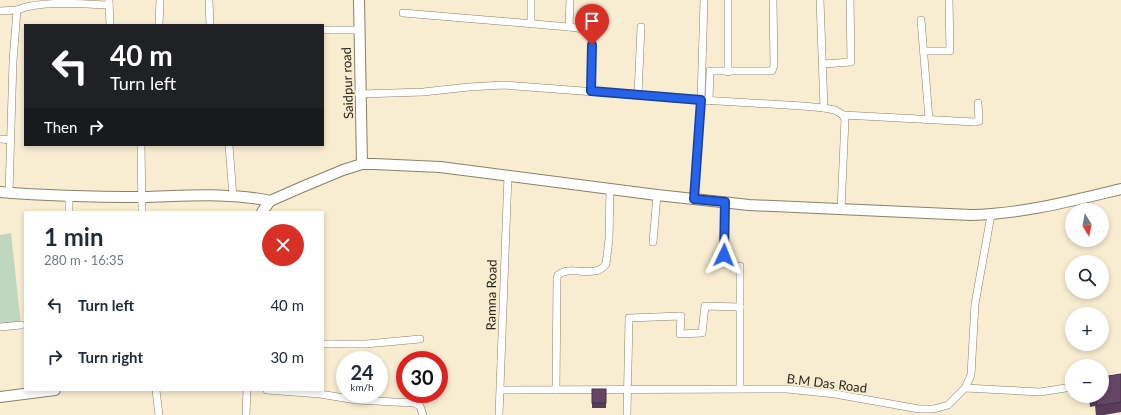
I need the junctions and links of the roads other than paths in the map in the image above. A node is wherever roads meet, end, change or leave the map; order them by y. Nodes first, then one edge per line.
1 (160, 0) edge
2 (209, 0) edge
3 (359, 0) edge
4 (531, 0) edge
5 (570, 0) edge
6 (704, 0) edge
7 (728, 0) edge
8 (773, 0) edge
9 (820, 0) edge
10 (850, 0) edge
11 (949, 0) edge
12 (109, 3) edge
13 (0, 10) edge
14 (18, 10) junction
15 (403, 13) dead end
16 (921, 20) dead end
17 (531, 22) junction
18 (110, 24) edge
19 (159, 24) edge
20 (210, 24) edge
21 (569, 27) junction
22 (641, 27) dead end
23 (324, 30) edge
24 (359, 30) junction
25 (924, 52) junction
26 (823, 64) junction
27 (728, 72) junction
28 (591, 91) junction
29 (362, 94) junction
30 (638, 95) junction
31 (701, 100) junction
32 (709, 101) junction
33 (978, 103) dead end
34 (824, 108) junction
35 (843, 115) junction
36 (929, 119) junction
37 (0, 139) edge
38 (11, 140) junction
39 (141, 146) edge
40 (229, 146) edge
41 (362, 164) junction
42 (508, 175) junction
43 (610, 188) junction
44 (1121, 189) edge
45 (5, 192) edge
46 (657, 195) junction
47 (69, 197) junction
48 (141, 197) junction
49 (233, 197) junction
50 (694, 199) junction
51 (270, 201) junction
52 (725, 202) junction
53 (841, 210) junction
54 (69, 211) edge
55 (142, 211) edge
56 (263, 211) edge
57 (991, 215) junction
58 (653, 242) dead end
59 (724, 255) dead end
60 (740, 266) dead end
61 (740, 307) junction
62 (21, 325) dead end
63 (0, 327) edge
64 (420, 339) dead end
65 (324, 344) edge
66 (740, 388) junction
67 (965, 388) junction
68 (1065, 388) edge
69 (627, 389) junction
70 (501, 390) junction
71 (556, 390) junction
72 (48, 391) edge
73 (156, 391) edge
74 (247, 391) edge
75 (280, 391) edge
76 (0, 398) edge
77 (933, 412) edge
78 (159, 415) edge
79 (246, 415) edge
80 (423, 415) edge
81 (499, 415) edge
82 (627, 415) edge

1 - 19 street
2 - 20 street
3 - 24 main road, Saidpur road
4 - 17 street
5 - 21 street
6 - 31 street
7 - 27 street
8 - 27 street
9 - 26 street
10 - 26 street
11 - 25 street
12 - 14 street
12 - 18 street
13 - 14 street
14 - 38 street
15 - 17 street
16 - 25 street
17 - 21 street
21 - 28 street
22 - 30 street
23 - 24 street
24 - 29 main road, Saidpur road
25 - 36 street
26 - 34 street
27 - 32 street
28 - 29 street
28 - 30 street
29 - 41 main road, Saidpur road
30 - 31 street
31 - 32 street
31 - 50 street
32 - 34 street
33 - 36 street
34 - 35 street
35 - 36 street
35 - 53 street
37 - 38 street
38 - 45 street
39 - 48 street
40 - 49 street
41 - 42 main road
41 - 51 main road
42 - 43 main road
42 - 70 street, Ramna Road
43 - 46 main road
43 - 71 street
44 - 57 main road
45 - 47 main road
46 - 50 main road
46 - 58 street
47 - 48 main road
47 - 54 street
48 - 49 main road
48 - 55 street
49 - 51 main road
50 - 52 main road
51 - 56 main road
52 - 53 main road
52 - 59 street
53 - 57 main road
57 - 67 street, B.M Das Road
60 - 61 street
61 - 66 street
61 - 69 street
62 - 63 street
64 - 65 street
66 - 69 street, B.M Das Road
66 - 77 street, B.M Das Road
67 - 68 street
67 - 77 street, B.M Das Road
69 - 71 street, B.M Das Road
69 - 82 street
70 - 71 street, B.M Das Road
70 - 81 street, Ramna Road
72 - 76 main road
73 - 78 street
74 - 79 street
75 - 80 street

